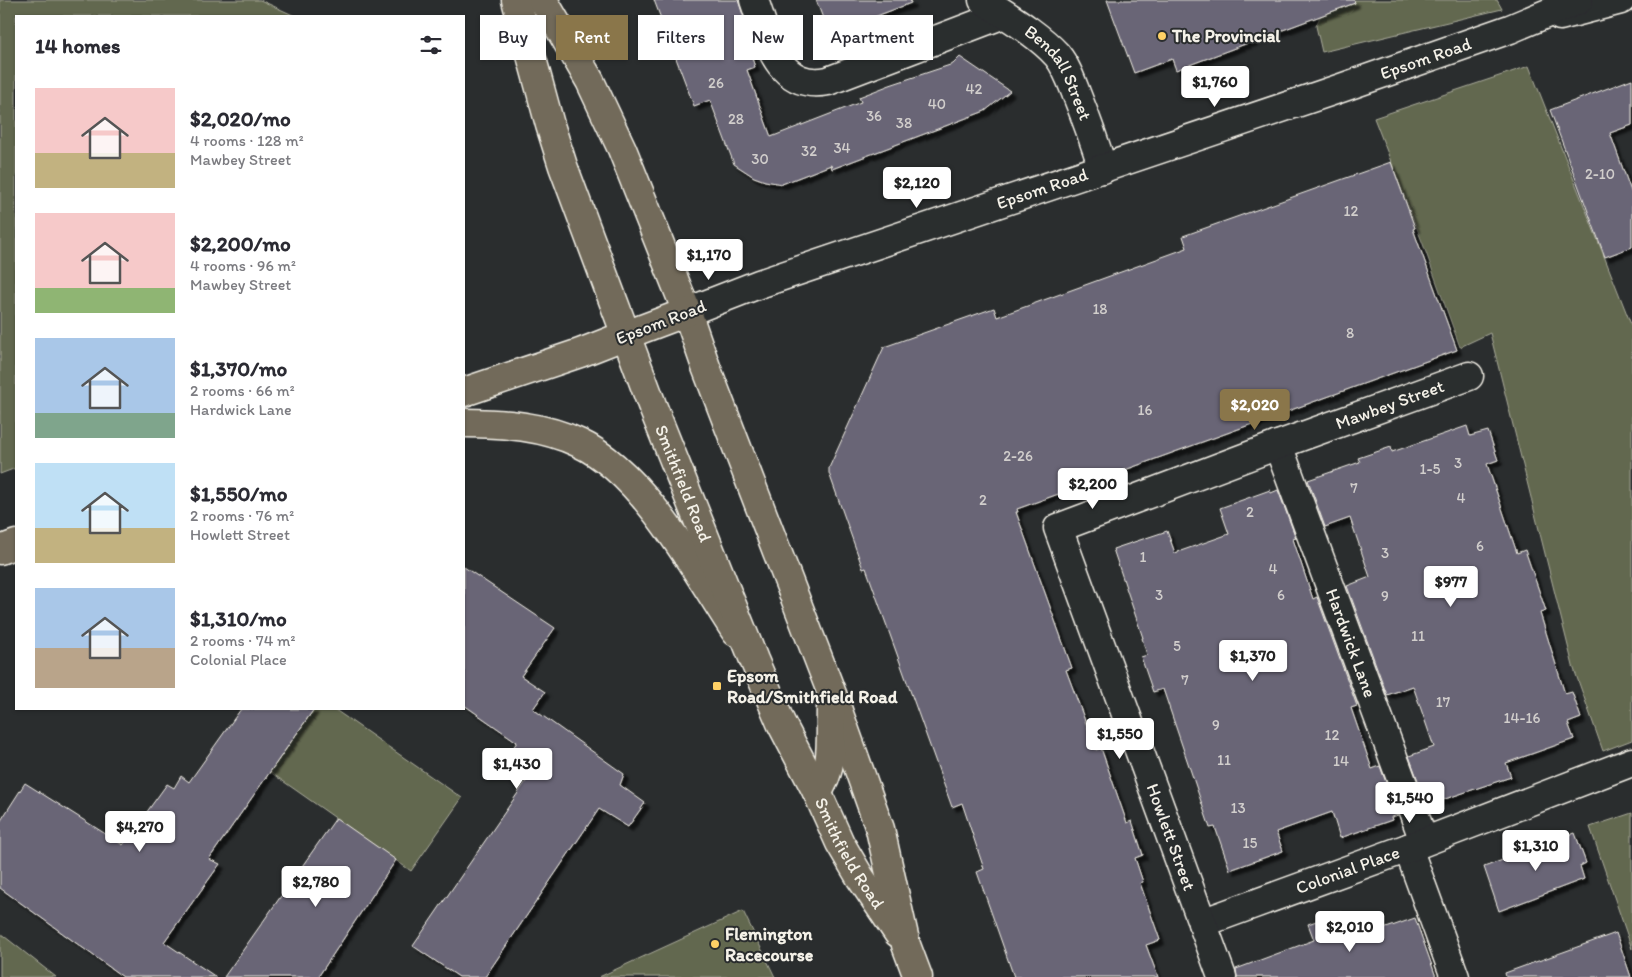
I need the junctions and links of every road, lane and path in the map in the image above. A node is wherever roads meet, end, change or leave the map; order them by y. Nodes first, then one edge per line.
1 (516, 0) edge
2 (543, 0) edge
3 (754, 0) edge
4 (1579, 0) edge
5 (1621, 0) edge
6 (994, 7) edge
7 (1510, 29) junction
8 (1103, 168) junction
9 (687, 312) junction
10 (626, 335) junction
11 (1469, 376) dead end
12 (465, 392) edge
13 (465, 423) edge
14 (1278, 445) junction
15 (1058, 528) joint
16 (15, 544) edge
17 (0, 550) edge
18 (754, 660) junction
19 (832, 694) junction
20 (1632, 762) edge
21 (817, 792) junction
22 (1416, 844) junction
23 (1202, 923) junction
24 (906, 945) junction
25 (918, 977) edge
26 (1222, 977) edge
27 (1455, 977) edge

1 - 10 main road, Smithfield Road
2 - 9 main road, Smithfield Road
3 - 6 street
4 - 7 street, Epsom Road
5 - 7 street, Epsom Road
6 - 8 street, Bendall Street
7 - 8 street, Epsom Road
8 - 9 street, Epsom Road
9 - 10 main road, Epsom Road
9 - 19 main road, Smithfield Road
10 - 12 main road, Epsom Road
10 - 18 main road, Smithfield Road
11 - 14 street, Mawbey Street
13 - 18 main road
14 - 15 street, Mawbey Street
14 - 22 street, Hardwick Lane
15 - 23 street, Howlett Street
16 - 17 main road
18 - 21 main road, Smithfield Road
19 - 21 main road
19 - 24 main road, Smithfield Road
20 - 22 street, Colonial Place
21 - 24 main road, Smithfield Road
22 - 23 street, Colonial Place
22 - 27 street, Hardwick Lane
23 - 26 street, Howlett Street
24 - 25 main road, Smithfield Road

